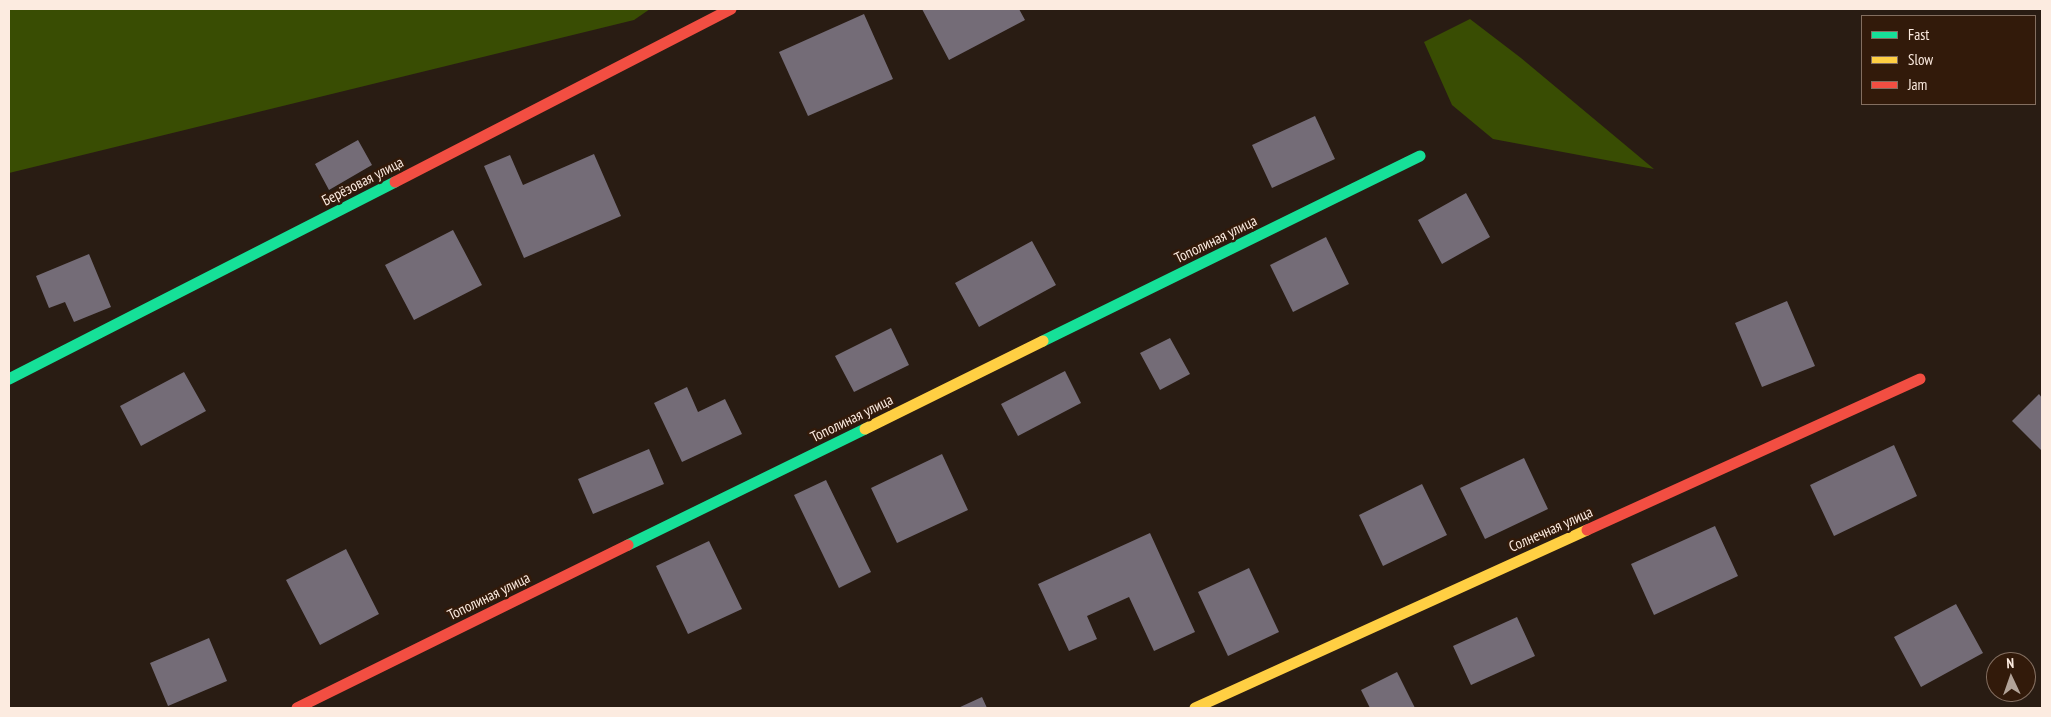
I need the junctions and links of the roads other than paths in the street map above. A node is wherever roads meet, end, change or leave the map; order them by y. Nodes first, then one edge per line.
1 (730, 9) edge
2 (1420, 156) dead end
3 (9, 379) edge
4 (1920, 379) dead end
5 (297, 708) edge
6 (1195, 708) edge

1 - 3 street, Берёзовая улица
2 - 5 street, Тополиная улица
4 - 6 street, Солнечная улица

